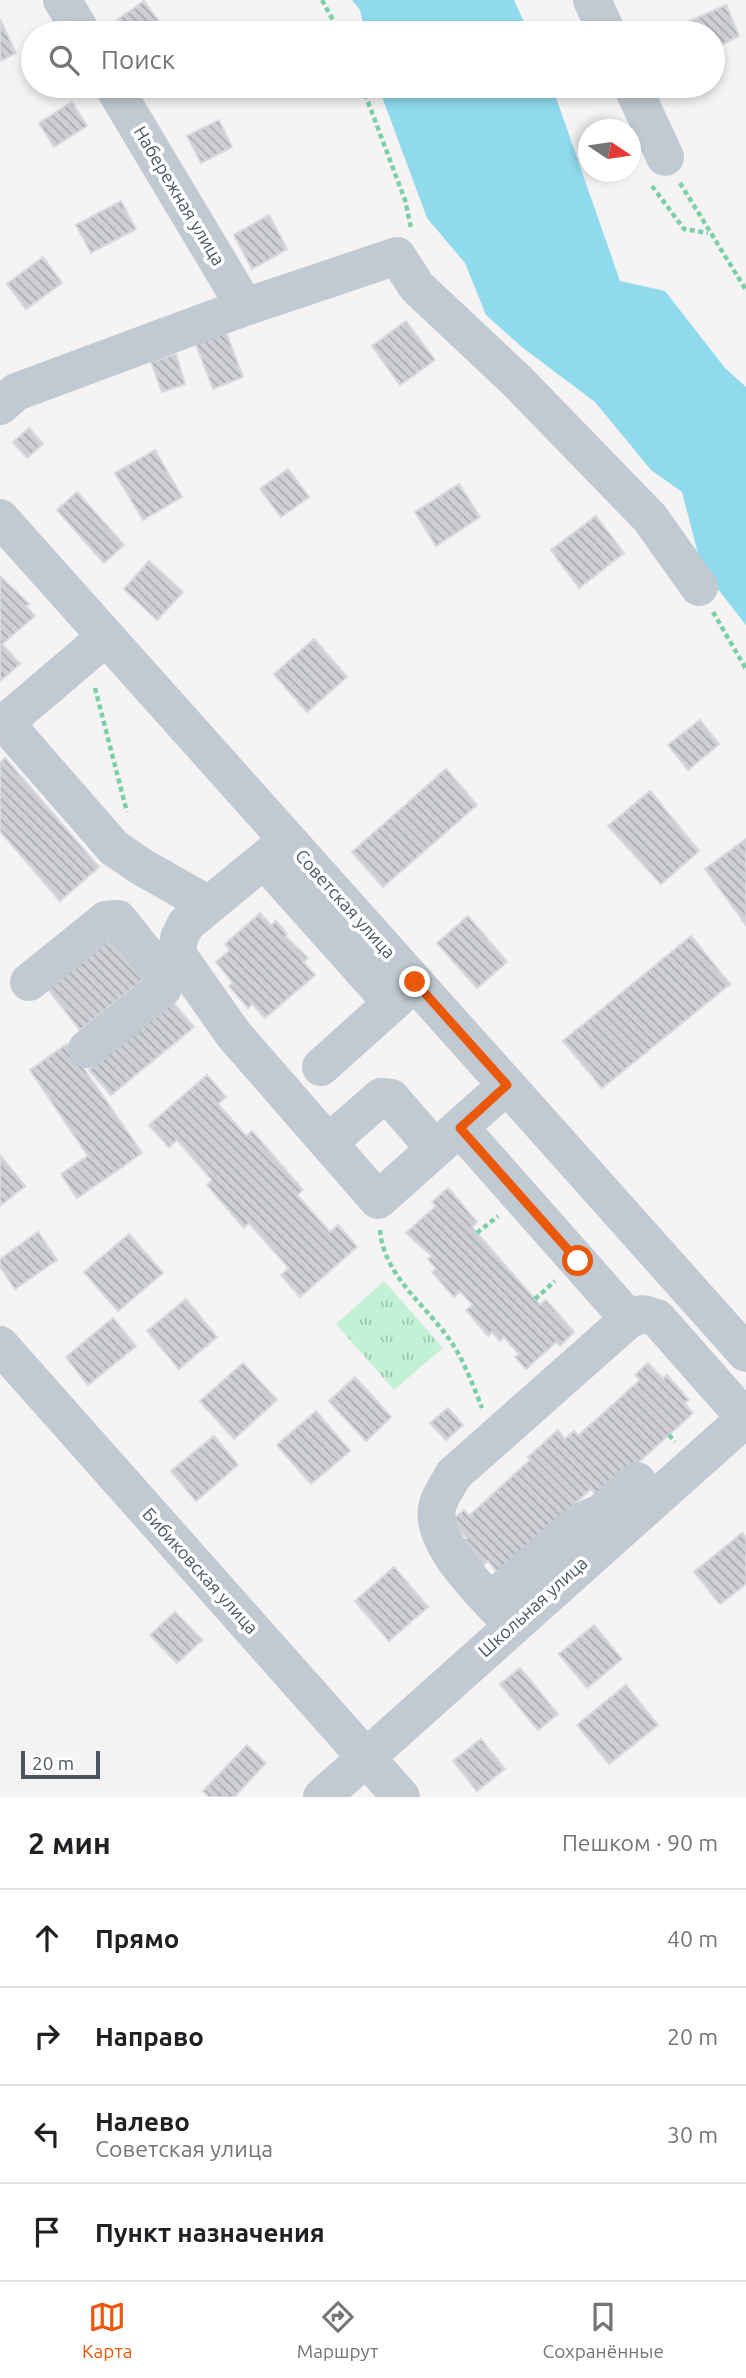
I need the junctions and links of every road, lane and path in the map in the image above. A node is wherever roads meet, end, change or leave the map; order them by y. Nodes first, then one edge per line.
1 (62, 0) edge
2 (322, 0) edge
3 (592, 0) edge
4 (75, 21) edge
5 (334, 21) edge
6 (602, 21) edge
7 (120, 98) edge
8 (366, 98) edge
9 (636, 98) edge
10 (656, 168) junction
11 (708, 233) junction
12 (397, 256) junction
13 (746, 290) edge
14 (245, 307) junction
15 (5, 395) edge
16 (0, 518) edge
17 (699, 587) joint
18 (96, 645) junction
19 (746, 669) edge
20 (2, 725) edge
21 (128, 814) dead end
22 (276, 850) junction
23 (209, 905) junction
24 (165, 959) junction
25 (29, 982) dead end
26 (403, 993) junction
27 (87, 1049) dead end
28 (321, 1068) dead end
29 (507, 1085) junction
30 (447, 1138) junction
31 (328, 1143) junction
32 (378, 1199) junction
33 (629, 1319) junction
34 (0, 1345) edge
35 (746, 1353) edge
36 (740, 1412) edge
37 (496, 1437) junction
38 (502, 1613) junction
39 (365, 1756) junction
40 (322, 1797) edge
41 (401, 1797) edge

1 - 4 street
2 - 5 path
3 - 6 street
7 - 14 street, Набережная улица
8 - 12 path
9 - 10 street
10 - 11 path
10 - 11 path
11 - 13 path
12 - 14 street
12 - 17 street
14 - 15 street
16 - 18 street, Советская улица
17 - 19 path
18 - 20 street
18 - 21 path
18 - 22 street, Советская улица
20 - 23 street
22 - 23 street
22 - 26 street, Советская улица
23 - 24 street
24 - 25 street
24 - 27 street
24 - 31 street
26 - 28 street
26 - 29 street, Советская улица
29 - 30 street
29 - 35 street, Советская улица
30 - 31 street
30 - 32 street
30 - 33 street
31 - 32 street
32 - 37 path
33 - 36 street
33 - 37 street
34 - 39 street, Бибиковская улица
36 - 38 street, Школьная улица
37 - 38 street
38 - 39 street, Школьная улица
39 - 40 street, Школьная улица
39 - 41 street, Бибиковская улица

